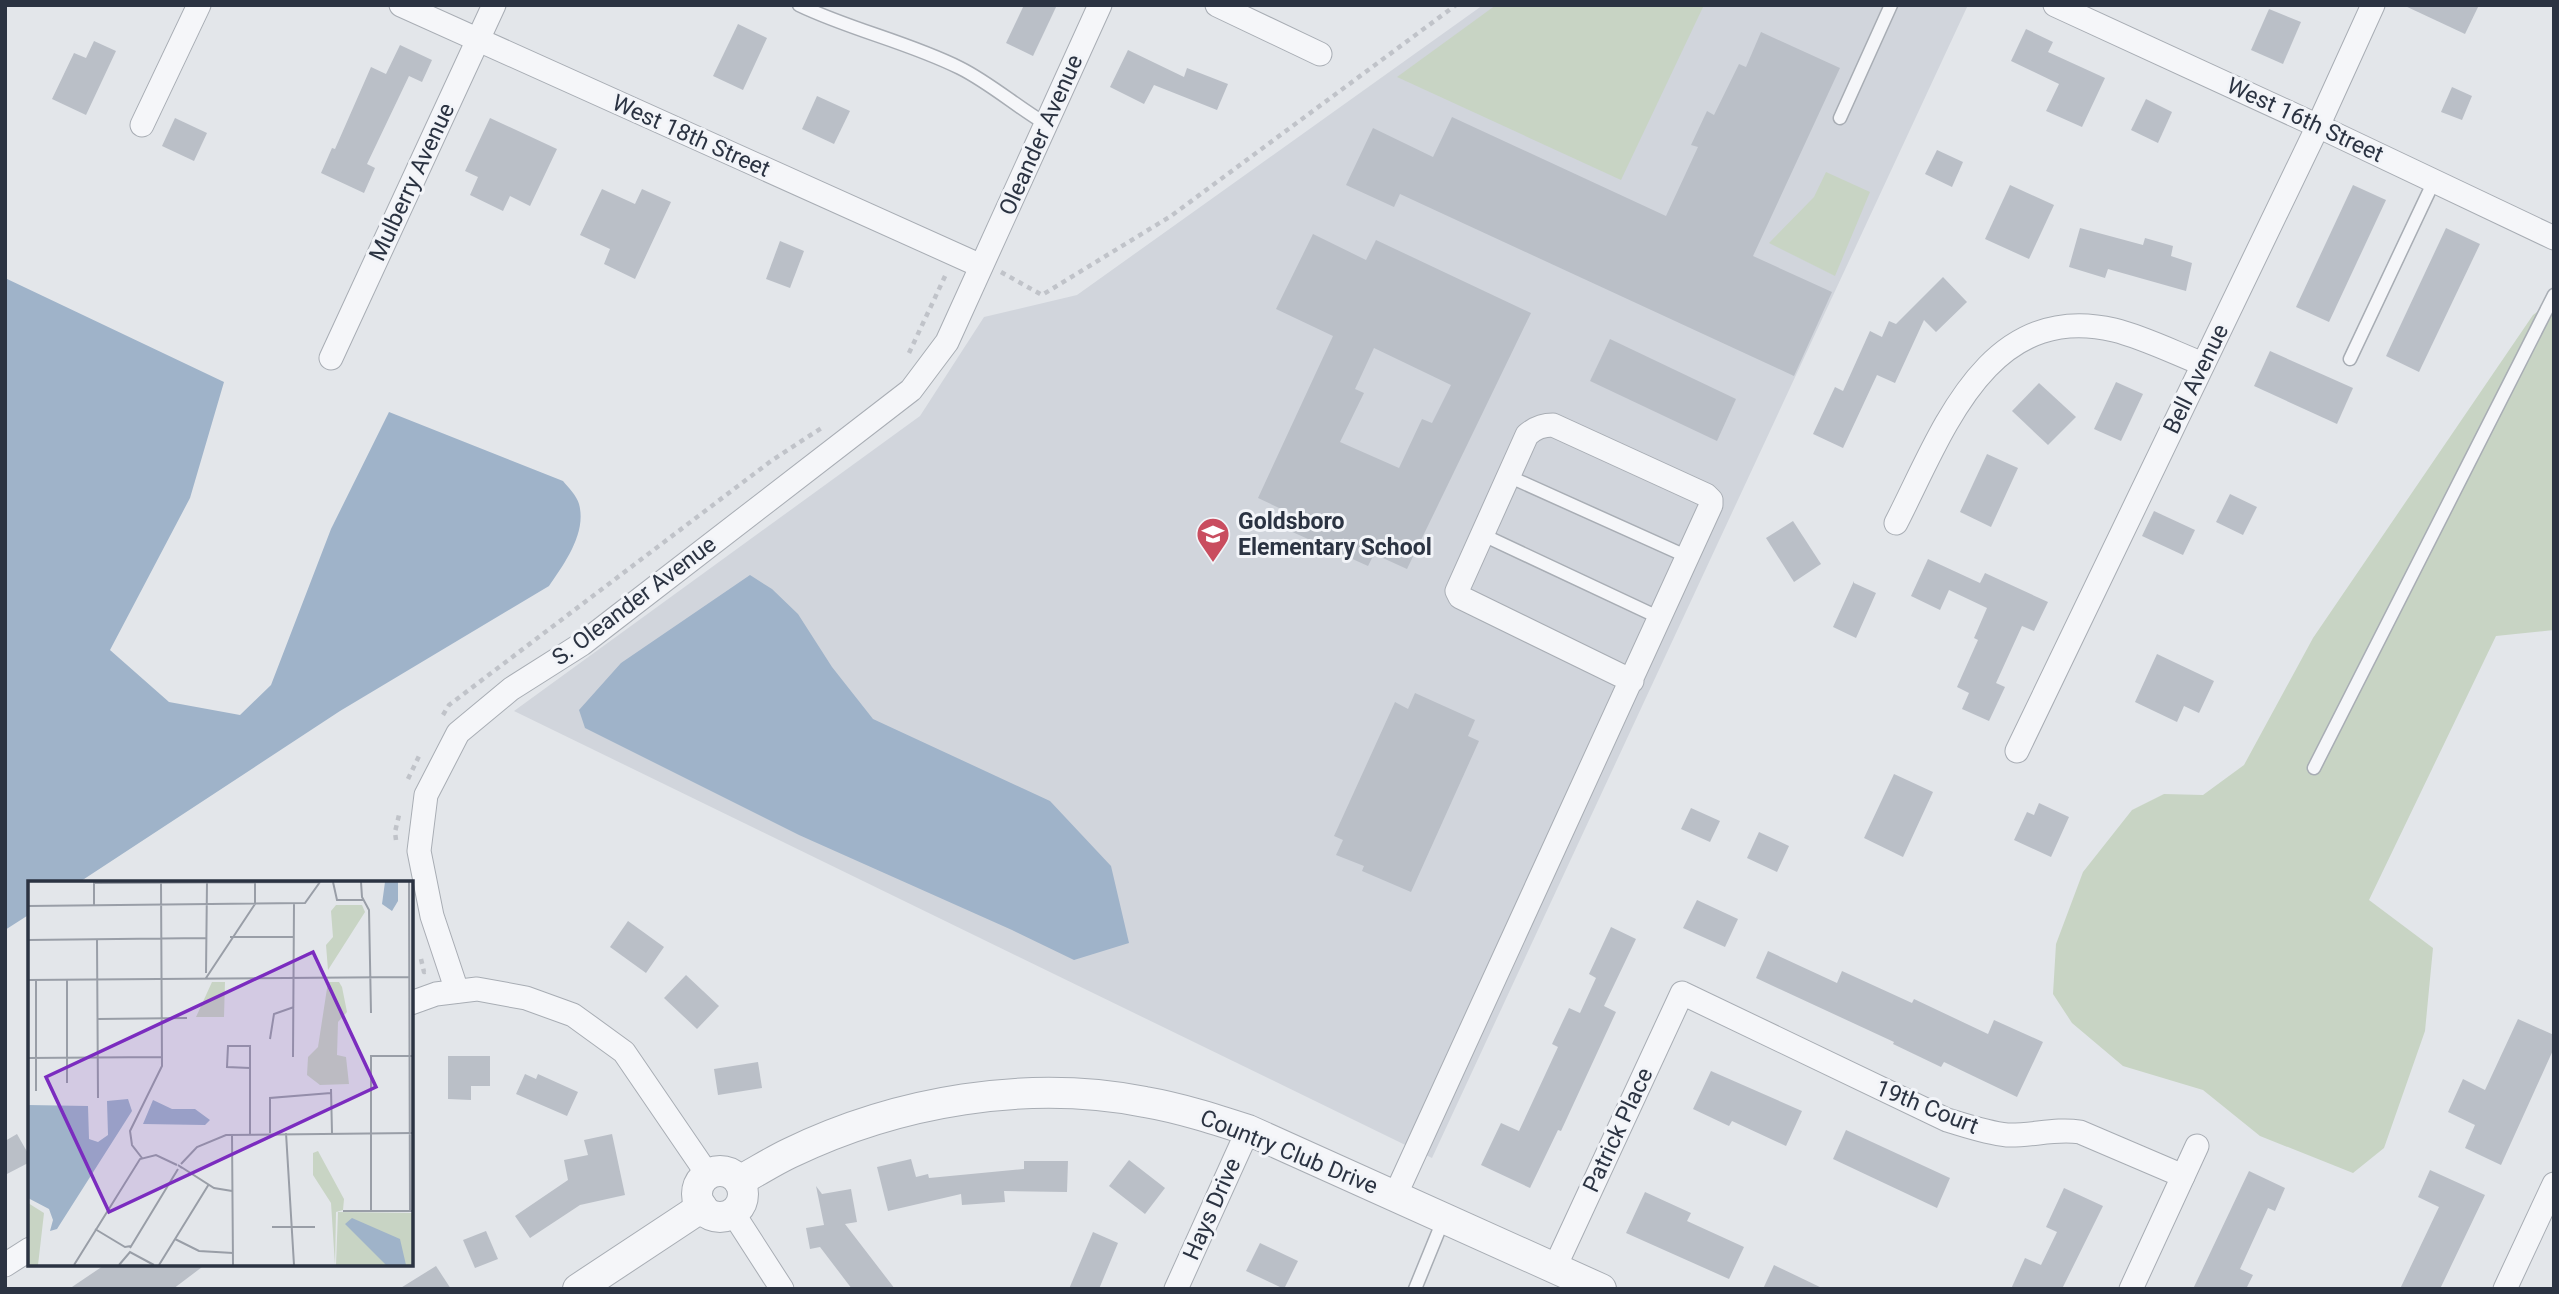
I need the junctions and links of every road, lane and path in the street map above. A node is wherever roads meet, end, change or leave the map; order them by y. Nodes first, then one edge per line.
1 (199, 5) edge
2 (401, 5) edge
3 (494, 5) edge
4 (799, 5) edge
5 (1100, 5) edge
6 (1217, 5) edge
7 (1456, 5) edge
8 (1892, 5) edge
9 (2054, 5) edge
10 (2373, 5) edge
11 (477, 41) junction
12 (1320, 54) dead end
13 (1840, 118) dead end
14 (1046, 124) junction
15 (142, 125) dead end
16 (2318, 126) junction
17 (2434, 181) junction
18 (2554, 238) edge
19 (981, 266) junction
20 (1042, 295) dead end
21 (2554, 295) edge
22 (331, 358) dead end
23 (2350, 359) dead end
24 (2203, 364) junction
25 (1508, 476) junction
26 (1896, 523) dead end
27 (1482, 534) junction
28 (1688, 557) junction
29 (1660, 618) junction
30 (1632, 681) junction
31 (2017, 751) dead end
32 (2314, 768) dead end
33 (457, 991) junction
34 (1682, 993) joint
35 (413, 1002) edge
36 (1248, 1130) junction
37 (2197, 1146) dead end
38 (708, 1175) junction
39 (2183, 1176) junction
40 (739, 1181) junction
41 (2554, 1184) edge
42 (1395, 1196) junction
43 (702, 1207) junction
44 (733, 1213) junction
45 (1444, 1218) junction
46 (28, 1250) edge
47 (5, 1265) edge
48 (1555, 1267) junction
49 (578, 1289) edge
50 (782, 1289) edge
51 (1176, 1289) edge
52 (1415, 1289) edge
53 (1601, 1289) edge
54 (2131, 1289) edge
55 (2505, 1289) edge

1 - 15 street
2 - 11 street, West 18th Street
3 - 11 street, Mulberry Avenue
4 - 14 lane
5 - 14 street, Oleander Avenue
6 - 12 street
7 - 20 path
8 - 13 lane
9 - 16 street, West 16th Street
10 - 16 street, Bell Avenue
11 - 19 street, West 18th Street
11 - 22 street, Mulberry Avenue
14 - 19 street, Oleander Avenue
16 - 17 street, West 16th Street
16 - 24 street, Bell Avenue
17 - 18 street, West 16th Street
17 - 23 lane
19 - 33 street, S. Oleander Avenue
21 - 32 lane
24 - 26 street
24 - 31 street, Bell Avenue
25 - 27 street
25 - 28 lane
25 - 28 street
27 - 29 lane
27 - 30 street
28 - 29 street
29 - 30 street
30 - 42 street
33 - 35 street
33 - 38 street
34 - 39 street, 19th Court
34 - 48 street, Patrick Place
36 - 40 street, Country Club Drive
36 - 42 street, Country Club Drive
36 - 51 street, Hays Drive
37 - 39 street
38 - 40 street
38 - 43 street
39 - 54 street
40 - 44 street
41 - 55 street
42 - 45 street, Country Club Drive
43 - 44 street
43 - 49 street
44 - 50 street
45 - 48 street, Country Club Drive
45 - 52 lane
46 - 47 street
48 - 53 street, Country Club Drive

